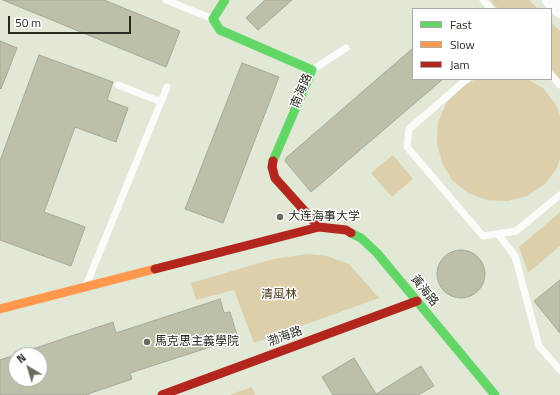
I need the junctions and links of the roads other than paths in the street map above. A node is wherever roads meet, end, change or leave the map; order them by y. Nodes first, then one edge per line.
1 (166, 0) edge
2 (225, 0) edge
3 (483, 0) edge
4 (549, 0) edge
5 (490, 8) edge
6 (560, 11) edge
7 (213, 19) junction
8 (346, 48) dead end
9 (312, 70) junction
10 (552, 76) edge
11 (466, 80) edge
12 (118, 85) dead end
13 (560, 85) edge
14 (167, 87) dead end
15 (161, 102) junction
16 (560, 194) edge
17 (319, 227) junction
18 (498, 234) junction
19 (85, 288) junction
20 (417, 301) junction
21 (0, 308) edge
22 (560, 370) edge
23 (162, 395) edge
24 (495, 395) edge

1 - 7 lane
2 - 7 street
3 - 5 lane
4 - 6 street
7 - 9 street, 南海路
8 - 9 lane
9 - 17 street, 南海路
10 - 13 lane
11 - 18 lane
12 - 15 lane
14 - 15 lane
15 - 19 lane
16 - 18 lane
17 - 19 street
17 - 20 street, 黃海路
18 - 22 lane
19 - 21 street
20 - 23 street, 渤海路
20 - 24 street, 黃海路

